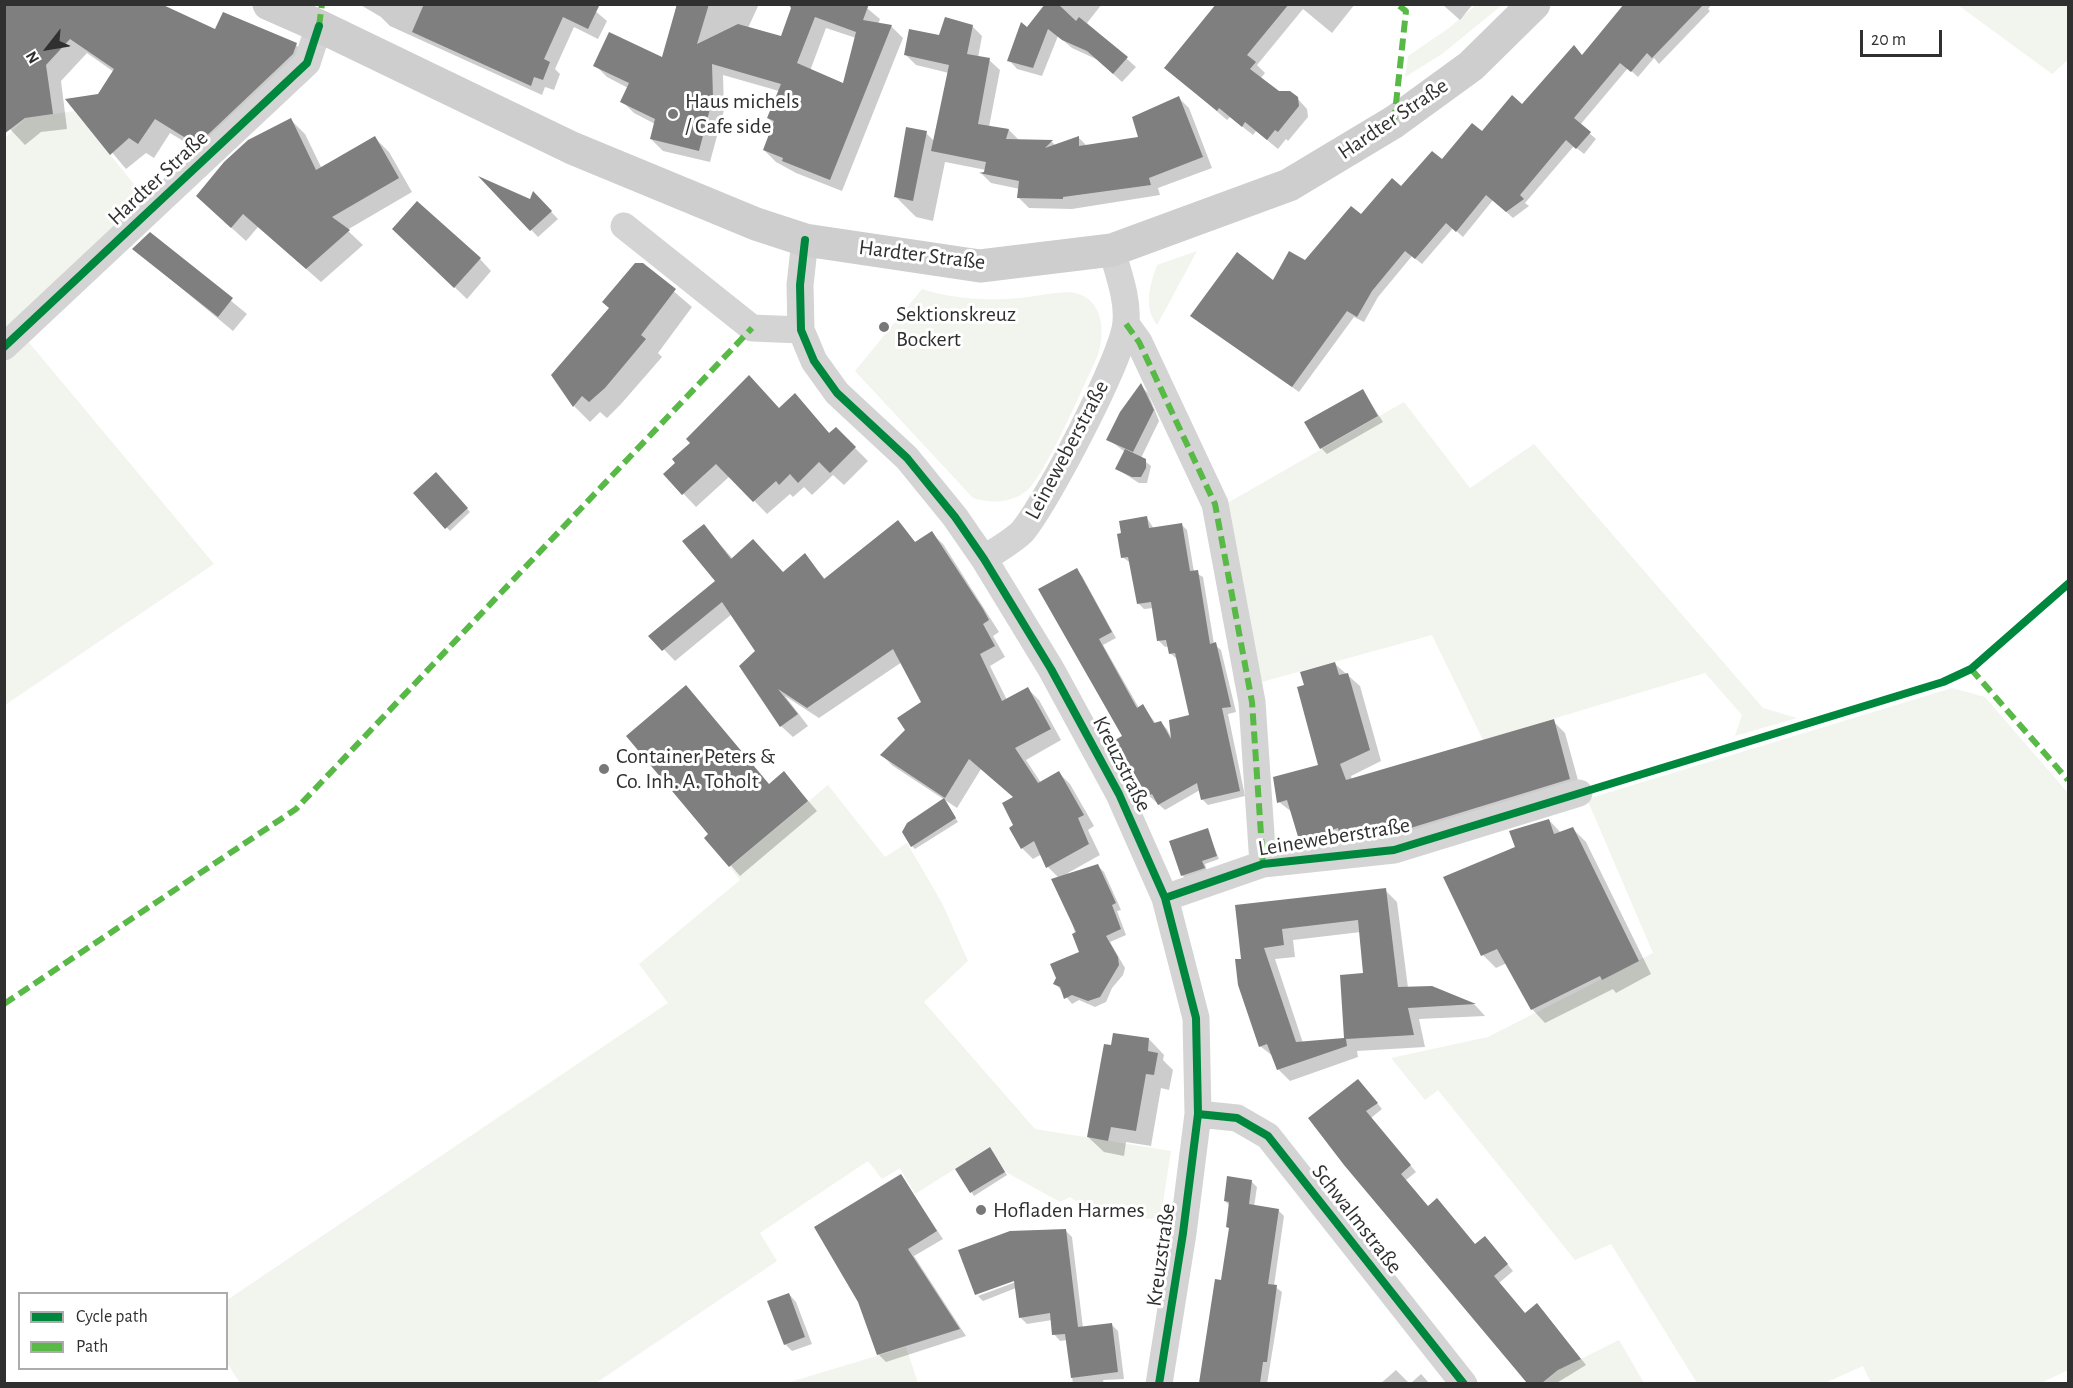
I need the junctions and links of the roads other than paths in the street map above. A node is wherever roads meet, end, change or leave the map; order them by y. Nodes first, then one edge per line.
1 (269, 4) edge
2 (1534, 4) edge
3 (319, 26) junction
4 (624, 226) dead end
5 (805, 240) junction
6 (1112, 250) junction
7 (1126, 324) junction
8 (801, 330) junction
9 (4, 347) edge
10 (984, 559) junction
11 (1579, 793) dead end
12 (1263, 864) junction
13 (1165, 898) junction
14 (1198, 1114) junction
15 (1159, 1383) edge
16 (1464, 1383) edge

1 - 3 main road, Hardter Straße
2 - 6 main road, Hardter Straße
3 - 5 main road, Hardter Straße
3 - 9 street, Hardter Straße
4 - 8 street
5 - 6 main road, Hardter Straße
5 - 8 street, Kreuzstraße
6 - 7 street, Leineweberstraße
7 - 10 street, Leineweberstraße
7 - 12 street, Leineweberstraße
8 - 10 street, Kreuzstraße
10 - 13 street, Kreuzstraße
11 - 12 street, Leineweberstraße
12 - 13 street, Leineweberstraße
13 - 14 street, Kreuzstraße
14 - 15 street, Kreuzstraße
14 - 16 street, Schwalmstraße

